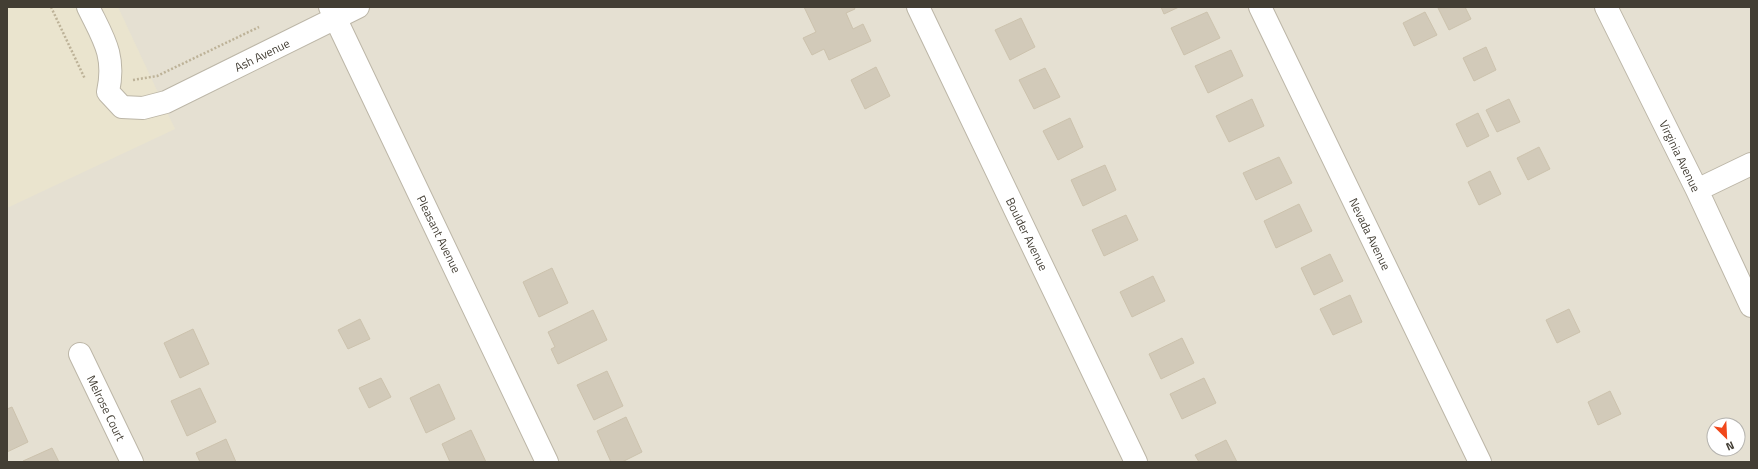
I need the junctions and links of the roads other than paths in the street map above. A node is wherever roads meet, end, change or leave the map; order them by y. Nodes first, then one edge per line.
1 (88, 7) edge
2 (358, 7) edge
3 (918, 7) edge
4 (1260, 7) edge
5 (1606, 7) edge
6 (333, 13) edge
7 (1751, 164) edge
8 (1696, 190) junction
9 (1751, 306) edge
10 (80, 354) dead end
11 (132, 462) edge
12 (547, 462) edge
13 (1136, 462) edge
14 (1480, 462) edge

1 - 6 street, Ash Avenue
2 - 6 street, Ash Avenue
3 - 13 street, Boulder Avenue
4 - 14 street, Nevada Avenue
5 - 8 street, Virginia Avenue
6 - 12 street, Pleasant Avenue
7 - 8 street
8 - 9 street, Virginia Avenue
10 - 11 street, Melrose Court

